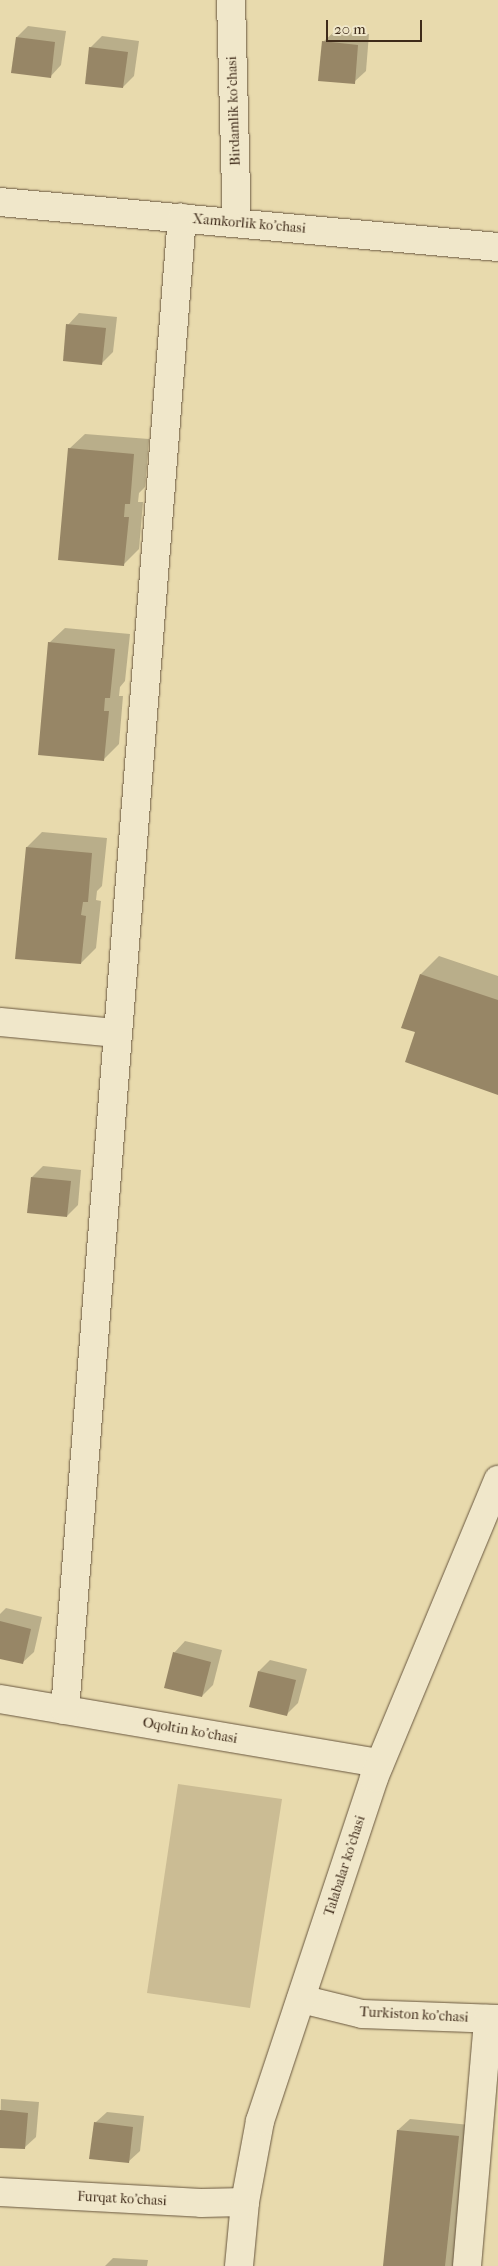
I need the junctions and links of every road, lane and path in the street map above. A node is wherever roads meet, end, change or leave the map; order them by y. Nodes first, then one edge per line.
1 (231, 0) edge
2 (0, 202) edge
3 (182, 218) junction
4 (237, 223) junction
5 (498, 247) edge
6 (0, 1022) edge
7 (116, 1033) junction
8 (498, 1480) edge
9 (0, 1699) edge
10 (65, 1710) junction
11 (380, 1763) junction
12 (301, 1999) junction
13 (493, 2019) edge
14 (0, 2192) edge
15 (245, 2202) junction
16 (239, 2266) edge
17 (467, 2266) edge

1 - 4 street, Birdamlik ko'chasi
2 - 3 street, Xamkorlik ko'chasi
3 - 4 street, Xamkorlik ko'chasi
3 - 7 street
4 - 5 street, Xamkorlik ko'chasi
6 - 7 street
7 - 10 street
8 - 11 street, Talabalar ko'chasi
9 - 10 street, Oqoltin ko'chasi
10 - 11 street, Oqoltin ko'chasi
11 - 12 street, Talabalar ko'chasi
12 - 13 street, Turkiston ko'chasi
12 - 15 street, Talabalar ko'chasi
13 - 17 street
14 - 15 street, Furqat ko'chasi
15 - 16 street, Talabalar ko'chasi

